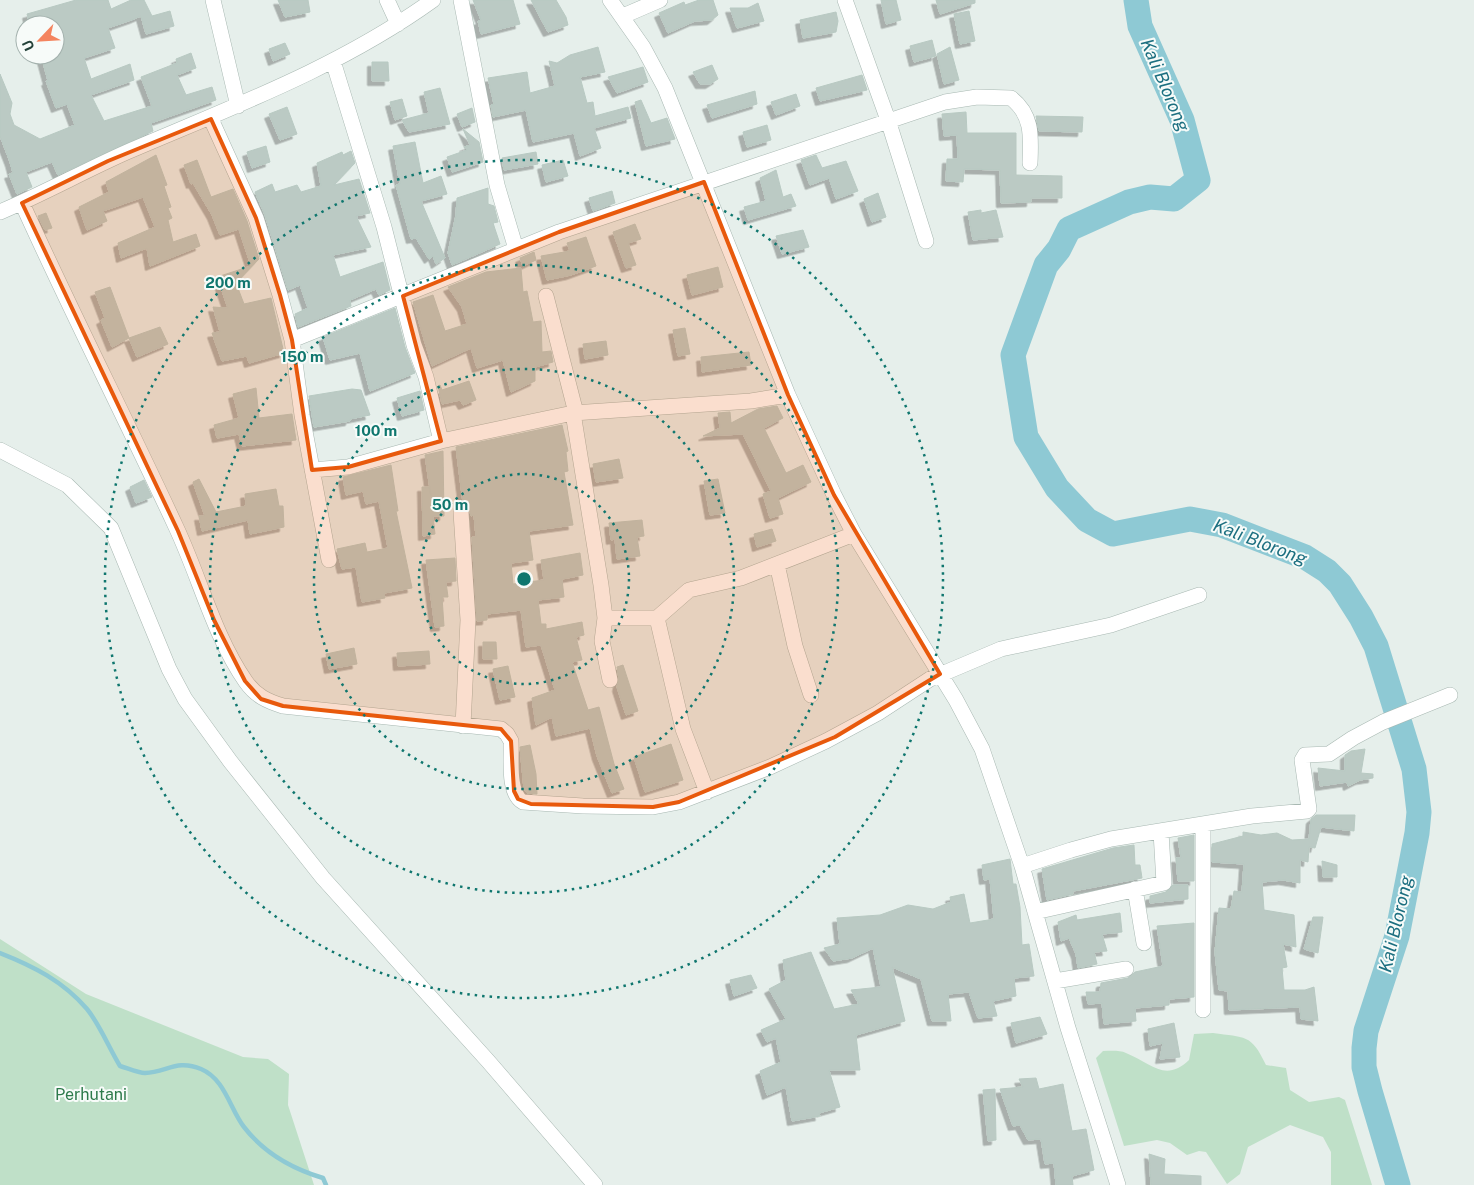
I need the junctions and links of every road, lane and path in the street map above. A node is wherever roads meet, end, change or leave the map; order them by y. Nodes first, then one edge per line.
1 (213, 0) edge
2 (386, 0) edge
3 (433, 0) edge
4 (461, 0) edge
5 (610, 0) edge
6 (660, 0) edge
7 (845, 0) edge
8 (623, 16) junction
9 (398, 24) junction
10 (333, 60) junction
11 (238, 106) junction
12 (211, 119) junction
13 (888, 120) junction
14 (1030, 163) dead end
15 (704, 182) junction
16 (22, 203) junction
17 (0, 212) edge
18 (926, 241) dead end
19 (516, 249) junction
20 (403, 296) junction
21 (546, 296) dead end
22 (292, 340) junction
23 (788, 395) junction
24 (574, 413) junction
25 (441, 441) junction
26 (0, 450) edge
27 (312, 470) junction
28 (461, 512) dead end
29 (854, 534) junction
30 (329, 560) dead end
31 (777, 564) junction
32 (1199, 595) dead end
33 (605, 618) junction
34 (657, 618) junction
35 (940, 674) junction
36 (610, 680) dead end
37 (811, 695) dead end
38 (1450, 695) dead end
39 (463, 726) junction
40 (707, 792) junction
41 (1203, 826) junction
42 (1162, 832) junction
43 (1022, 866) junction
44 (1136, 889) junction
45 (1035, 912) junction
46 (1144, 943) dead end
47 (1126, 969) dead end
48 (1055, 981) junction
49 (1203, 1010) dead end
50 (595, 1185) edge
51 (1118, 1185) edge

1 - 11 street
2 - 9 street
3 - 9 street
4 - 19 street
5 - 8 street
6 - 8 street
7 - 13 street
8 - 15 street
9 - 10 street
10 - 11 street
10 - 20 street
11 - 12 street
12 - 16 street
12 - 22 street
13 - 14 street
13 - 15 street
13 - 18 street
15 - 19 street
15 - 23 street
16 - 17 street
16 - 39 street
19 - 20 street
20 - 22 street
20 - 25 street
21 - 24 street
22 - 27 street
23 - 24 street
23 - 29 street
24 - 25 street
24 - 33 street
25 - 27 street
26 - 50 street
27 - 30 street
28 - 39 street
29 - 31 street
29 - 35 street
31 - 34 street
31 - 37 street
32 - 35 street
33 - 34 street
33 - 36 street
34 - 40 street
35 - 40 street
35 - 43 street
38 - 41 street
39 - 40 street
41 - 42 street
41 - 49 street
42 - 43 street
42 - 44 street
43 - 45 street
44 - 45 street
44 - 46 street
45 - 48 street
47 - 48 street
48 - 51 street

